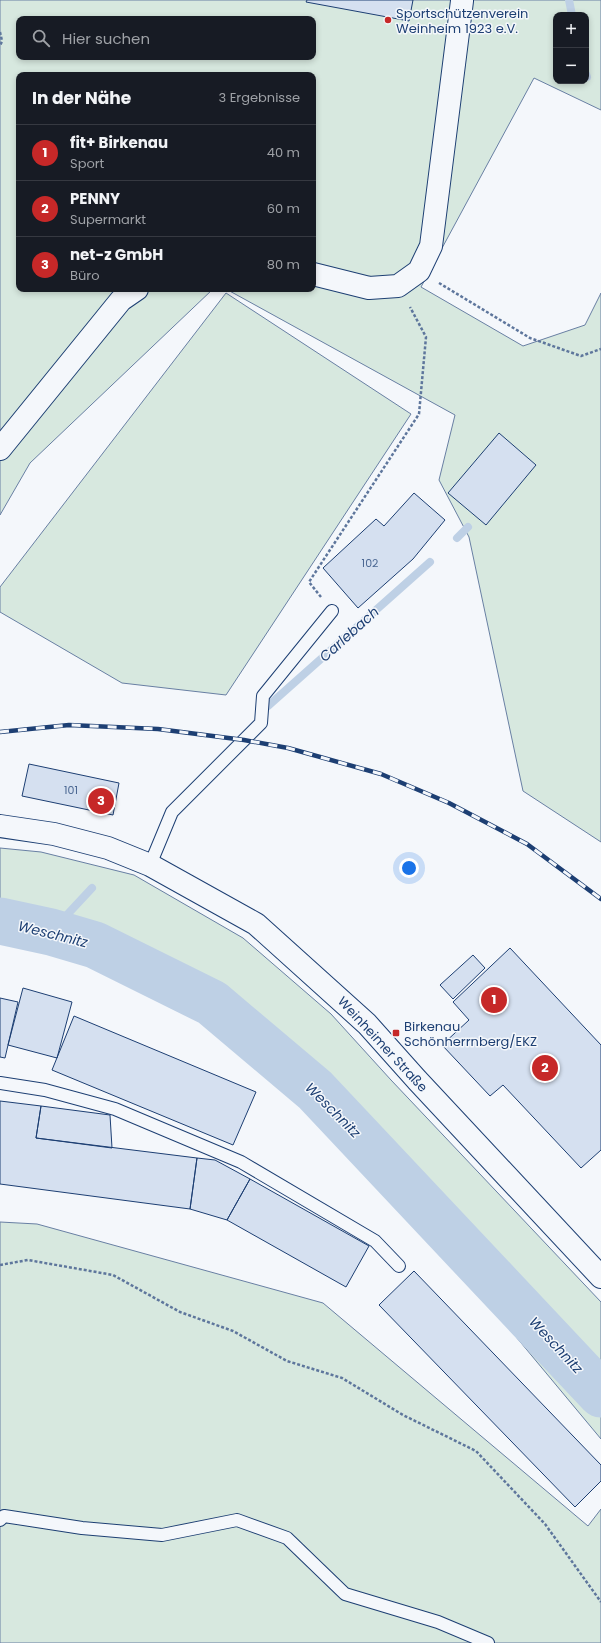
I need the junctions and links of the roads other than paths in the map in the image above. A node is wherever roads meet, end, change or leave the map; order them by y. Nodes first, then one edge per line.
1 (462, 1) dead end
2 (316, 275) edge
3 (133, 292) edge
4 (0, 449) edge
5 (332, 611) road end
6 (0, 826) edge
7 (150, 865) junction
8 (0, 1083) edge
9 (398, 1266) dead end
10 (601, 1277) edge
11 (0, 1520) edge
12 (488, 1643) edge

1 - 2 main road
3 - 4 main road
5 - 7 lane
6 - 7 main road, Weinheimer Straße
7 - 10 main road, Weinheimer Straße
8 - 9 lane
11 - 12 lane

